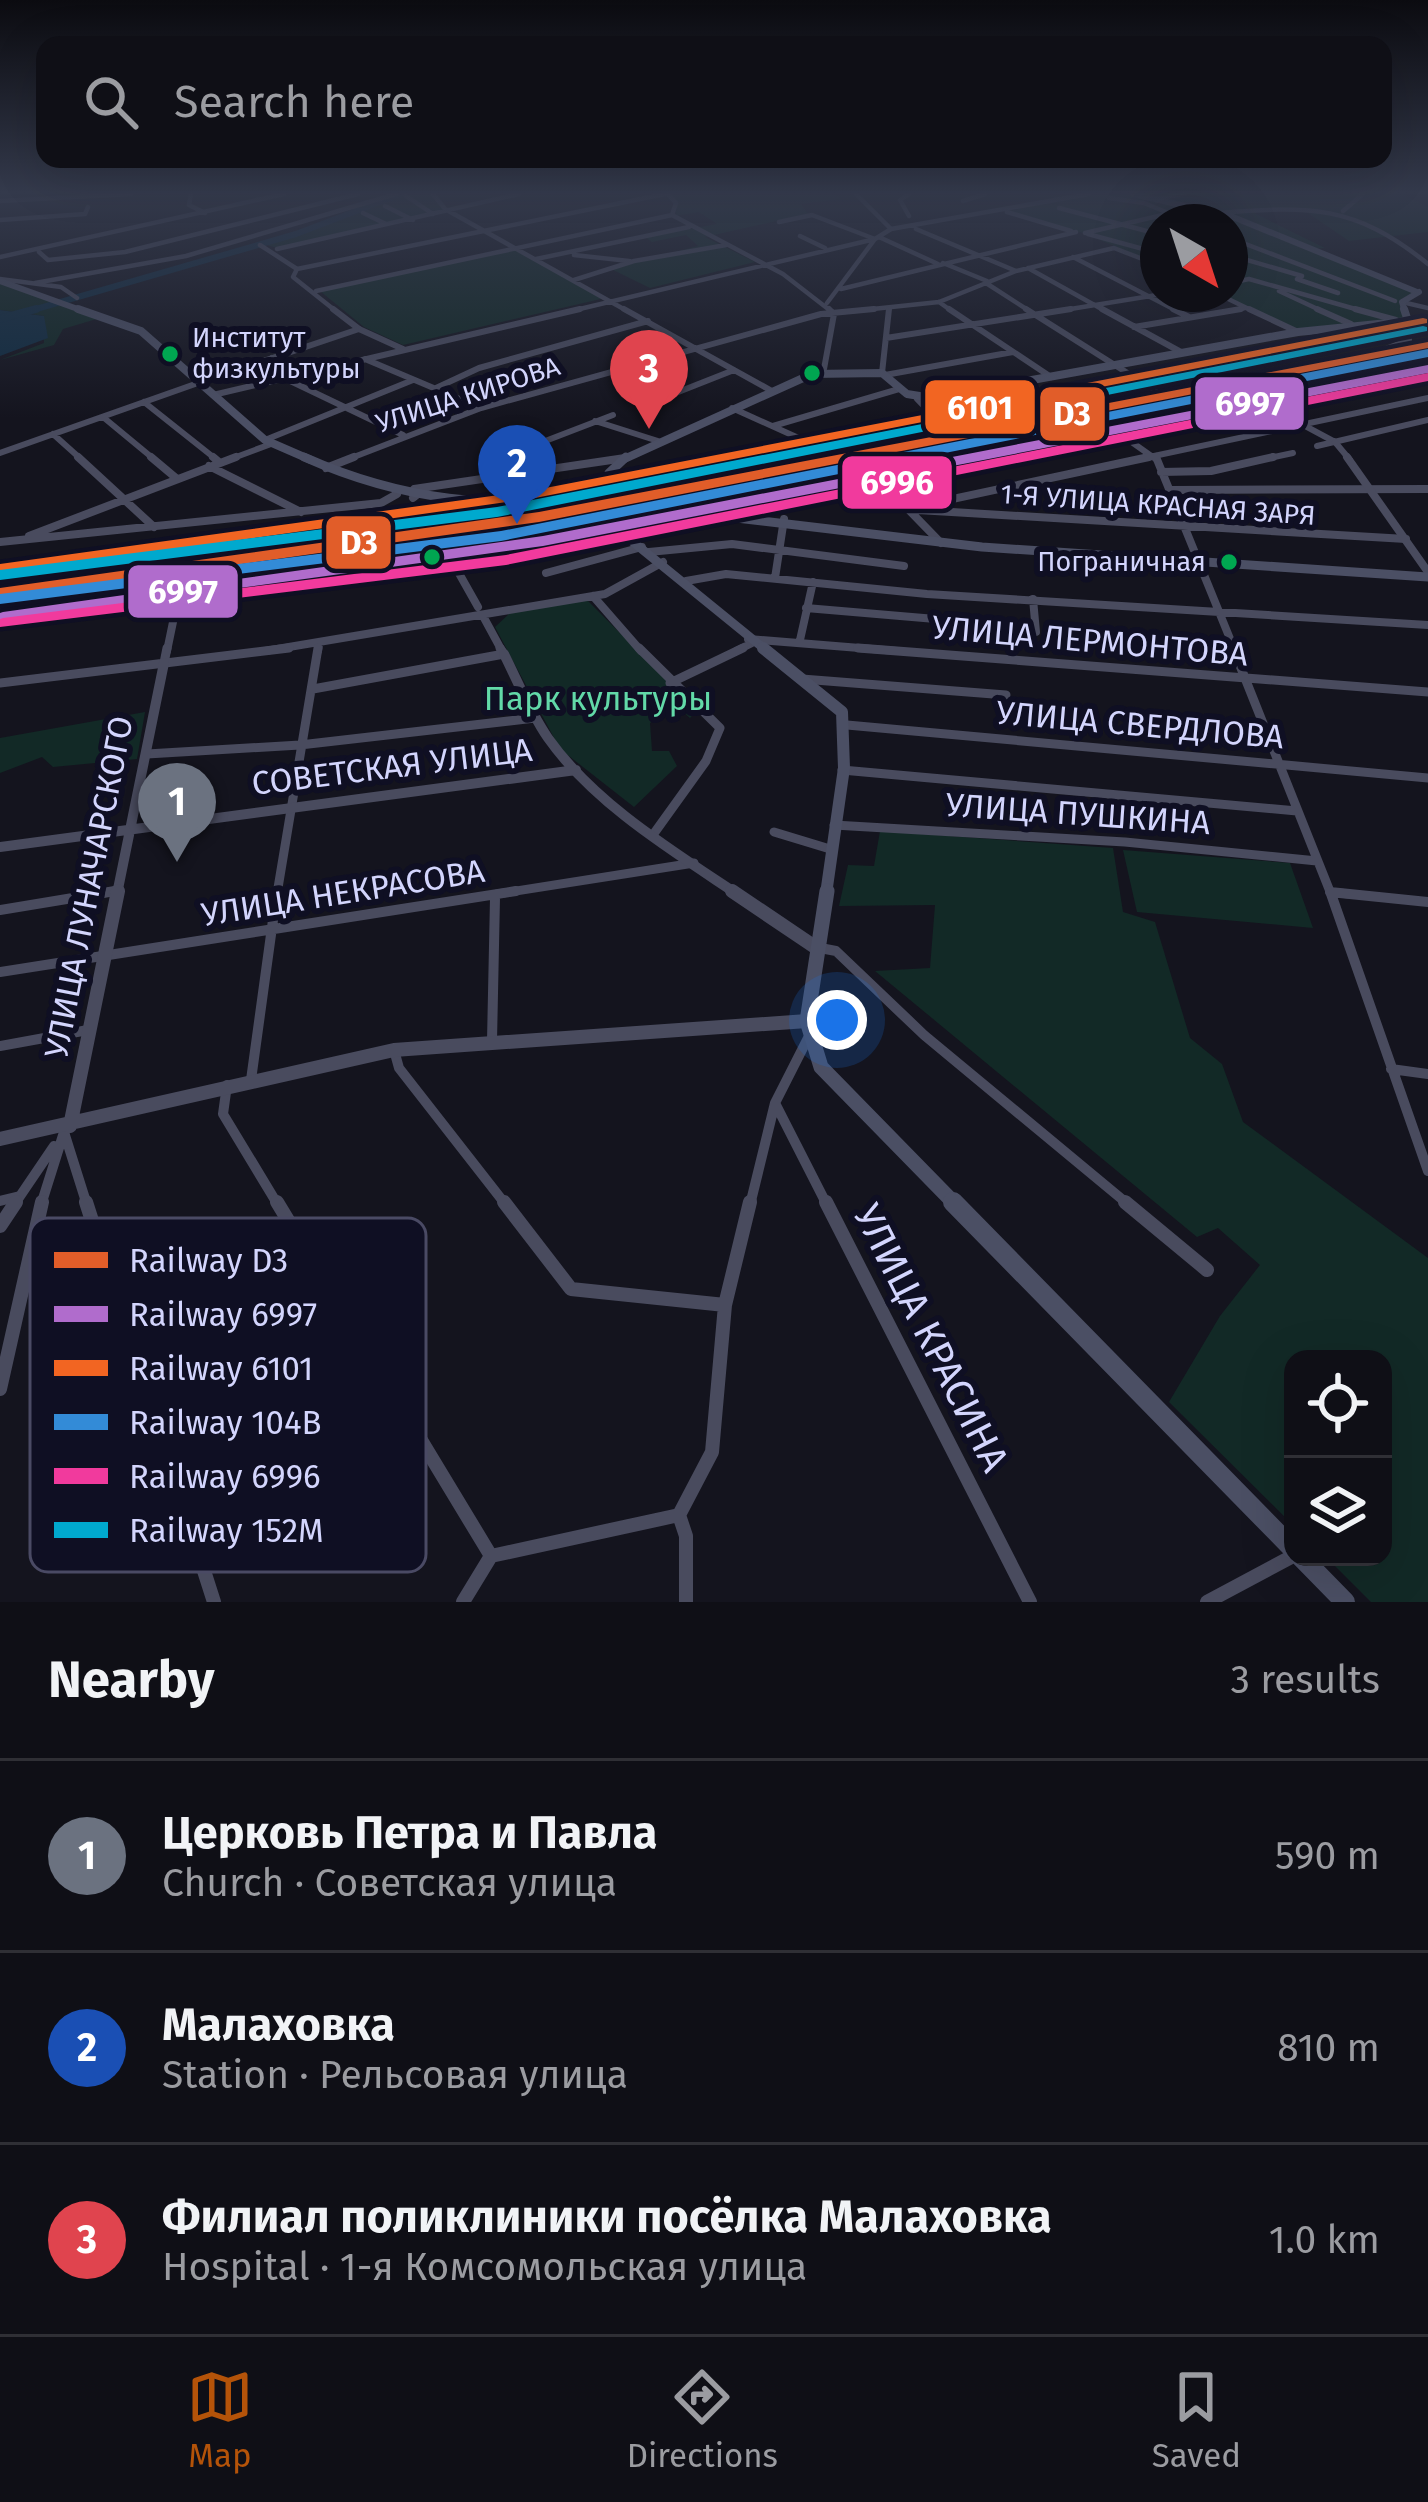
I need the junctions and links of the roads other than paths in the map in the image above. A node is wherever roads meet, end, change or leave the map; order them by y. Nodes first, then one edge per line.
1 (118, 269) edge
2 (297, 269) edge
3 (421, 269) edge
4 (553, 269) edge
5 (609, 269) edge
6 (740, 269) edge
7 (772, 269) edge
8 (852, 269) edge
9 (918, 269) edge
10 (954, 269) edge
11 (1011, 269) edge
12 (1025, 269) edge
13 (1029, 269) edge
14 (1098, 269) edge
15 (1273, 269) edge
16 (1301, 269) edge
17 (1361, 269) edge
18 (1016, 271) junction
19 (1311, 273) junction
20 (1298, 277) junction
21 (1249, 279) joint
22 (0, 280) edge
23 (574, 280) junction
24 (987, 282) junction
25 (34, 283) junction
26 (1274, 283) dead end
27 (841, 289) junction
28 (316, 291) junction
29 (1140, 291) edge
30 (1338, 293) dead end
31 (1425, 294) edge
32 (1140, 298) edge
33 (74, 300) junction
34 (613, 300) junction
35 (1398, 301) junction
36 (938, 302) junction
37 (827, 303) junction
38 (1094, 305) junction
39 (889, 308) junction
40 (1428, 308) edge
41 (1248, 309) edge
42 (1180, 312) edge
43 (1220, 312) edge
44 (834, 314) junction
45 (1034, 314) junction
46 (1189, 317) junction
47 (648, 321) junction
48 (1401, 321) junction
49 (972, 324) junction
50 (1351, 324) junction
51 (1134, 327) junction
52 (359, 329) junction
53 (1298, 332) junction
54 (886, 338) junction
55 (695, 348) junction
56 (403, 349) junction
57 (1012, 352) junction
58 (1181, 352) junction
59 (272, 358) junction
60 (365, 358) junction
61 (1428, 364) edge
62 (1113, 365) junction
63 (1410, 367) junction
64 (824, 369) junction
65 (734, 370) junction
66 (303, 373) junction
67 (812, 374) junction
68 (835, 374) junction
69 (883, 374) junction
70 (1051, 376) junction
71 (1428, 376) edge
72 (284, 378) junction
73 (413, 380) junction
74 (198, 383) junction
75 (436, 388) junction
76 (899, 388) junction
77 (772, 391) junction
78 (1156, 392) junction
79 (213, 395) junction
80 (663, 398) dead end
81 (1253, 398) junction
82 (1428, 398) edge
83 (917, 399) junction
84 (144, 402) junction
85 (349, 407) junction
86 (481, 408) junction
87 (732, 408) junction
88 (613, 415) dead end
89 (104, 417) junction
90 (591, 420) junction
91 (1428, 420) edge
92 (1305, 425) junction
93 (773, 426) junction
94 (1109, 426) junction
95 (948, 431) junction
96 (53, 434) junction
97 (405, 436) junction
98 (658, 441) junction
99 (268, 442) junction
100 (1335, 442) junction
101 (1317, 446) dead end
102 (0, 453) edge
103 (514, 453) dead end
104 (1293, 453) dead end
105 (1154, 456) junction
106 (625, 458) junction
107 (219, 462) junction
108 (208, 466) junction
109 (326, 468) junction
110 (872, 472) junction
111 (1161, 472) junction
112 (176, 478) junction
113 (1428, 489) edge
114 (762, 490) dead end
115 (1171, 490) junction
116 (1374, 490) junction
117 (417, 493) junction
118 (397, 494) junction
119 (126, 498) junction
120 (572, 501) junction
121 (906, 509) junction
122 (301, 512) junction
123 (784, 519) junction
124 (611, 524) junction
125 (154, 527) junction
126 (1186, 528) junction
127 (0, 530) edge
128 (1406, 539) junction
129 (18, 540) junction
130 (3, 542) edge
131 (940, 543) junction
132 (779, 548) junction
133 (447, 552) junction
134 (651, 554) junction
135 (1199, 563) junction
136 (904, 566) dead end
137 (546, 573) dead end
138 (1428, 574) edge
139 (775, 578) junction
140 (686, 581) junction
141 (813, 582) junction
142 (0, 584) edge
143 (180, 588) junction
144 (593, 596) junction
145 (1033, 599) junction
146 (0, 608) edge
147 (806, 608) junction
148 (1216, 610) junction
149 (480, 612) junction
150 (959, 621) dead end
151 (1428, 625) edge
152 (1036, 632) dead end
153 (800, 640) junction
154 (750, 641) junction
155 (319, 644) junction
156 (504, 654) junction
157 (164, 663) junction
158 (1240, 677) junction
159 (802, 679) junction
160 (0, 683) edge
161 (670, 683) junction
162 (313, 689) junction
163 (1428, 692) edge
164 (1006, 695) dead end
165 (535, 718) junction
166 (847, 725) junction
167 (300, 745) junction
168 (147, 754) junction
169 (1276, 765) junction
170 (576, 770) junction
171 (842, 770) junction
172 (1428, 778) edge
173 (289, 807) junction
174 (1297, 811) junction
175 (834, 825) junction
176 (128, 830) junction
177 (655, 832) junction
178 (774, 832) dead end
179 (0, 847) edge
180 (830, 849) junction
181 (1317, 861) junction
182 (694, 863) junction
183 (115, 891) junction
184 (1330, 892) junction
185 (495, 898) junction
186 (1428, 902) edge
187 (0, 910) edge
188 (274, 930) junction
189 (815, 947) junction
190 (104, 957) junction
191 (0, 972) edge
192 (807, 1029) junction
193 (88, 1030) junction
194 (492, 1041) junction
195 (0, 1046) edge
196 (394, 1050) junction
197 (1391, 1069) junction
198 (1428, 1074) edge
199 (251, 1080) junction
200 (227, 1085) junction
201 (775, 1103) junction
202 (67, 1129) junction
203 (0, 1139) edge
204 (1428, 1171) edge
205 (20, 1196) junction
206 (0, 1201) edge
207 (39, 1218) edge
208 (95, 1218) edge
209 (286, 1218) edge
210 (0, 1226) edge
211 (30, 1256) edge
212 (1207, 1270) dead end
213 (725, 1305) junction
214 (0, 1389) edge
215 (426, 1449) edge
216 (679, 1515) junction
217 (1284, 1542) edge
218 (491, 1556) junction
219 (1284, 1560) edge
220 (1308, 1566) edge
221 (205, 1572) edge
222 (214, 1602) edge
223 (464, 1602) edge
224 (686, 1602) edge
225 (1030, 1602) edge
226 (1207, 1602) edge
227 (1345, 1602) edge

1 - 25 street
2 - 28 street
3 - 28 street
4 - 23 street
5 - 23 street
6 - 34 street
7 - 37 street
8 - 27 street
9 - 27 street
10 - 24 street
11 - 18 street
12 - 18 street, УЛИЦА КИРОВА
13 - 38 street
14 - 29 street
15 - 20 street
16 - 19 street
17 - 31 main road
18 - 24 street, УЛИЦА КИРОВА
19 - 20 street
19 - 35 street
20 - 26 street
20 - 30 street
21 - 48 street
21 - 50 street
22 - 25 street
22 - 33 main road
23 - 34 street
24 - 36 street, УЛИЦА КИРОВА
24 - 45 street
25 - 33 street
27 - 37 street
28 - 52 street
31 - 35 main road
32 - 38 street
33 - 74 main road
34 - 47 street
34 - 56 street
35 - 40 street
35 - 48 main road
36 - 39 street, УЛИЦА КИРОВА
36 - 49 street
37 - 44 street
38 - 45 street
38 - 51 street
39 - 44 street, УЛИЦА КИРОВА
39 - 54 street
41 - 53 street
42 - 46 street
43 - 46 street
44 - 55 street, УЛИЦА КИРОВА
44 - 64 street
45 - 49 street
45 - 62 street
46 - 51 street
47 - 55 street
47 - 75 street
48 - 50 main road
48 - 78 street
49 - 54 street
49 - 57 street
50 - 53 main road
51 - 58 street
52 - 56 street
52 - 59 street
53 - 58 main road
54 - 69 street
55 - 65 street
55 - 86 street, УЛИЦА КИРОВА
56 - 60 street
57 - 69 street
57 - 70 street
58 - 62 main road
59 - 66 street
59 - 74 street
60 - 66 street
60 - 73 street
61 - 63 street
62 - 70 main road
62 - 78 street
63 - 71 street
63 - 81 street
64 - 67 street
64 - 68 street
65 - 77 street
65 - 80 street
66 - 72 street
67 - 68 main road
67 - 77 main road
68 - 69 main road
69 - 76 main road
70 - 83 main road
72 - 79 street
72 - 85 street
73 - 75 street
73 - 85 street
74 - 79 main road
74 - 84 street
75 - 86 street
76 - 83 main road
76 - 93 street
77 - 87 main road
78 - 95 street
79 - 99 main road
81 - 92 street
81 - 94 street
82 - 92 street
83 - 95 street
84 - 89 street
84 - 107 street
85 - 97 street
85 - 99 street
86 - 97 street, УЛИЦА КИРОВА
87 - 93 street
87 - 98 main road
88 - 90 street
89 - 96 street
89 - 112 street
90 - 98 street
90 - 103 street
91 - 100 street
92 - 100 street
92 - 105 street
93 - 95 street
94 - 105 street
94 - 110 street
96 - 102 street
96 - 119 street
97 - 109 street, УЛИЦА КИРОВА
98 - 106 main road
99 - 107 street
99 - 109 main road
100 - 101 street
100 - 116 street
104 - 111 street
105 - 111 street
105 - 121 street
106 - 117 street
106 - 120 main road
107 - 108 street
108 - 112 street
108 - 122 street
109 - 118 main road
110 - 114 street
110 - 121 street
111 - 115 street
112 - 119 street
113 - 116 street
115 - 116 street
115 - 126 street
116 - 128 street
117 - 118 main road
117 - 120 main road
118 - 122 street
119 - 125 street
119 - 129 street
120 - 142 street
121 - 126 street, 1-Я УЛИЦА КРАСНАЯ ЗАРЯ
121 - 131 street
122 - 125 street
123 - 124 main road
123 - 131 main road
123 - 132 street
124 - 133 street
124 - 134 main road
125 - 129 street
126 - 128 street, 1-Я УЛИЦА КРАСНАЯ ЗАРЯ
126 - 135 street
127 - 130 street
128 - 138 street
129 - 130 street
131 - 135 main road
132 - 134 street
132 - 136 street
132 - 139 street
133 - 143 street
133 - 149 street
134 - 137 street
134 - 140 main road
134 - 144 street
135 - 138 main road
135 - 148 street
139 - 140 street
139 - 141 street
140 - 154 main road
141 - 145 street
141 - 147 street
143 - 146 street
143 - 157 street, УЛИЦА ЛУНАЧАРСКОГО
144 - 149 street
144 - 161 street
145 - 148 street
145 - 152 street
147 - 150 street
147 - 153 street
148 - 151 street
148 - 158 street
149 - 155 street
149 - 156 street
153 - 154 street, УЛИЦА ЛЕРМОНТОВА
153 - 158 street, УЛИЦА ЛЕРМОНТОВА
154 - 159 main road
154 - 161 street
155 - 157 street
155 - 162 street
156 - 162 street
156 - 165 street
157 - 160 street
157 - 168 street, УЛИЦА ЛУНАЧАРСКОГО
158 - 163 street, УЛИЦА ЛЕРМОНТОВА
158 - 169 street
159 - 164 street
159 - 166 main road
161 - 177 street
162 - 167 street
165 - 167 street
165 - 170 street
166 - 169 street, УЛИЦА СВЕРДЛОВА
166 - 171 main road
167 - 168 street
167 - 173 street
168 - 176 street, УЛИЦА ЛУНАЧАРСКОГО
169 - 172 street, УЛИЦА СВЕРДЛОВА
169 - 174 street
170 - 173 street, СОВЕТСКАЯ УЛИЦА
170 - 177 street
171 - 174 street
171 - 175 main road
173 - 176 street, СОВЕТСКАЯ УЛИЦА
173 - 188 street
174 - 181 street
175 - 180 main road
175 - 181 street, УЛИЦА ПУШКИНА
176 - 179 street, СОВЕТСКАЯ УЛИЦА
176 - 183 street, УЛИЦА ЛУНАЧАРСКОГО
177 - 182 street
178 - 180 street
180 - 189 main road
181 - 184 street
182 - 185 street, УЛИЦА НЕКРАСОВА
182 - 189 street
183 - 187 street
183 - 190 street, УЛИЦА ЛУНАЧАРСКОГО
184 - 186 street
184 - 197 street
185 - 188 street, УЛИЦА НЕКРАСОВА
185 - 194 street
188 - 190 street, УЛИЦА НЕКРАСОВА
188 - 199 street
189 - 192 main road
189 - 212 street
190 - 191 street, УЛИЦА НЕКРАСОВА
190 - 193 street, УЛИЦА ЛУНАЧАРСКОГО
192 - 194 street
192 - 201 street
192 - 217 main road
193 - 195 street
193 - 202 street, УЛИЦА ЛУНАЧАРСКОГО
194 - 196 street
196 - 199 street
196 - 213 street
197 - 198 street
197 - 204 street
199 - 200 street
200 - 202 street
200 - 209 street
201 - 213 street
201 - 225 street, УЛИЦА КРАСИНА
202 - 203 street
202 - 205 street
202 - 207 street
202 - 208 street
205 - 206 street
205 - 210 street
211 - 214 street
213 - 216 street
215 - 218 street
216 - 218 street
216 - 224 street
218 - 223 street
219 - 226 street
220 - 227 main road
221 - 222 street

